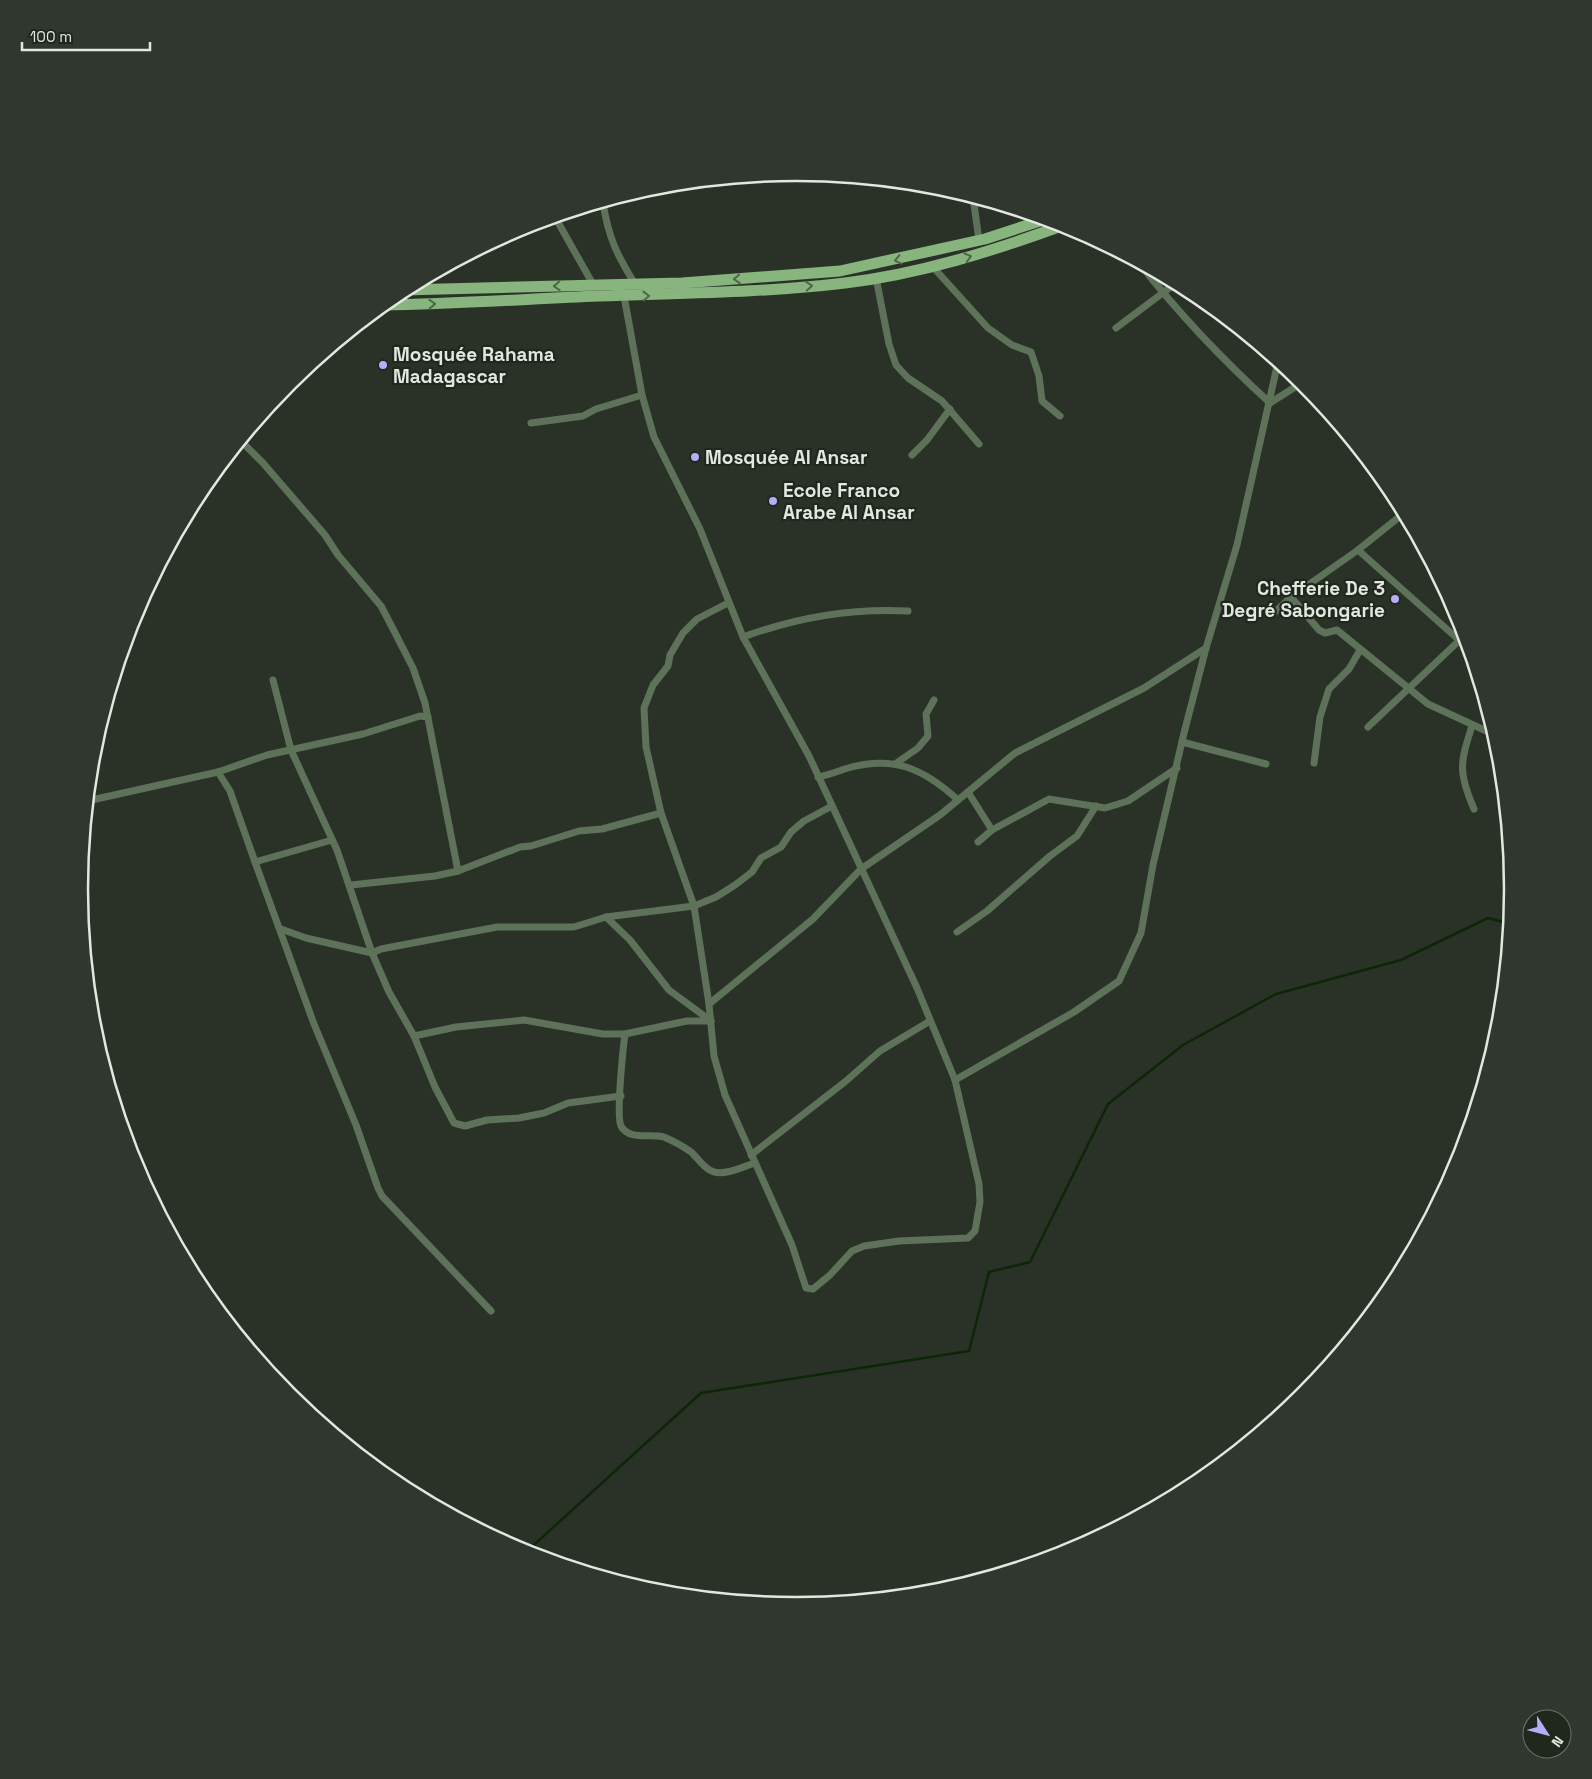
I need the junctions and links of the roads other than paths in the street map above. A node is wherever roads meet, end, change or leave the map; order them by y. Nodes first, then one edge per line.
1 (974, 204) edge
2 (603, 208) edge
3 (558, 223) edge
4 (1034, 223) edge
5 (1052, 229) edge
6 (979, 240) junction
7 (933, 267) junction
8 (1149, 275) edge
9 (876, 278) junction
10 (635, 284) junction
11 (593, 285) junction
12 (1169, 287) edge
13 (419, 290) edge
14 (1162, 292) junction
15 (600, 296) junction
16 (624, 296) junction
17 (396, 304) edge
18 (1116, 328) dead end
19 (1276, 370) edge
20 (1295, 387) edge
21 (642, 395) junction
22 (1270, 403) junction
23 (950, 409) junction
24 (1060, 416) dead end
25 (531, 422) dead end
26 (979, 444) dead end
27 (245, 445) edge
28 (912, 455) dead end
29 (1399, 517) edge
30 (1358, 550) junction
31 (1291, 598) junction
32 (728, 602) junction
33 (908, 611) dead end
34 (1275, 612) dead end
35 (1456, 632) edge
36 (743, 637) junction
37 (1459, 640) edge
38 (1206, 648) junction
39 (1360, 650) junction
40 (273, 680) dead end
41 (1407, 689) junction
42 (934, 700) dead end
43 (428, 717) junction
44 (1472, 726) junction
45 (1368, 727) dead end
46 (1486, 732) edge
47 (1182, 742) junction
48 (291, 750) junction
49 (1314, 763) dead end
50 (895, 764) junction
51 (1266, 764) dead end
52 (1177, 768) junction
53 (218, 772) junction
54 (818, 777) junction
55 (968, 792) junction
56 (94, 800) edge
57 (958, 800) junction
58 (832, 806) junction
59 (1096, 806) junction
60 (1474, 809) dead end
61 (661, 812) junction
62 (992, 830) junction
63 (332, 840) junction
64 (978, 842) dead end
65 (255, 862) junction
66 (861, 869) junction
67 (458, 871) junction
68 (350, 885) junction
69 (694, 906) junction
70 (606, 917) junction
71 (281, 929) junction
72 (957, 932) dead end
73 (372, 953) junction
74 (709, 1004) junction
75 (711, 1021) junction
76 (930, 1021) junction
77 (626, 1034) junction
78 (414, 1036) junction
79 (955, 1080) junction
80 (621, 1096) junction
81 (751, 1154) junction
82 (755, 1163) junction
83 (491, 1310) dead end

1 - 6 street
2 - 10 street
3 - 11 street
4 - 6 main road
7 -> 5 main road
6 -> 10 main road
7 - 9 main road
7 - 24 street
8 - 14 street
16 -> 9 main road
9 - 23 street
10 - 11 main road
11 -> 13 main road
11 - 15 street
12 - 14 street
14 - 18 street
14 - 22 street
15 - 16 main road
17 -> 15 main road
16 - 21 street
19 - 22 street
20 - 22 street
21 - 25 street
21 - 32 street
22 - 38 street
23 - 26 street
23 - 28 street
27 - 43 street
29 - 30 street
30 - 31 street
30 - 35 street
31 - 34 street
31 - 39 street
32 - 36 street
32 - 61 street
33 - 36 street
36 - 54 street
37 - 41 street
38 - 47 street
38 - 55 street
39 - 41 street
39 - 49 street
40 - 48 street
41 - 44 street
41 - 45 street
42 - 50 street
43 - 48 street
43 - 67 street
44 - 46 street
44 - 60 street
47 - 51 street
47 - 52 street
48 - 53 street
48 - 63 street
50 - 54 street
50 - 57 street
52 - 59 street
52 - 79 street
53 - 56 street
53 - 65 street
54 - 58 street
55 - 57 street
55 - 62 street
57 - 66 street
58 - 66 street
58 - 69 street
59 - 62 street
59 - 72 street
61 - 67 street
61 - 69 street
62 - 64 street
63 - 65 street
63 - 68 street
65 - 71 street
66 - 74 street
66 - 76 street
67 - 68 street
68 - 73 street
69 - 70 street
69 - 74 street
70 - 73 street
70 - 75 street
71 - 73 street
71 - 83 street
73 - 78 street
74 - 75 street
75 - 77 street
75 - 81 street
76 - 79 street
76 - 81 street
77 - 78 street
77 - 80 street
78 - 80 street
79 - 82 street
80 - 82 street
81 - 82 street

